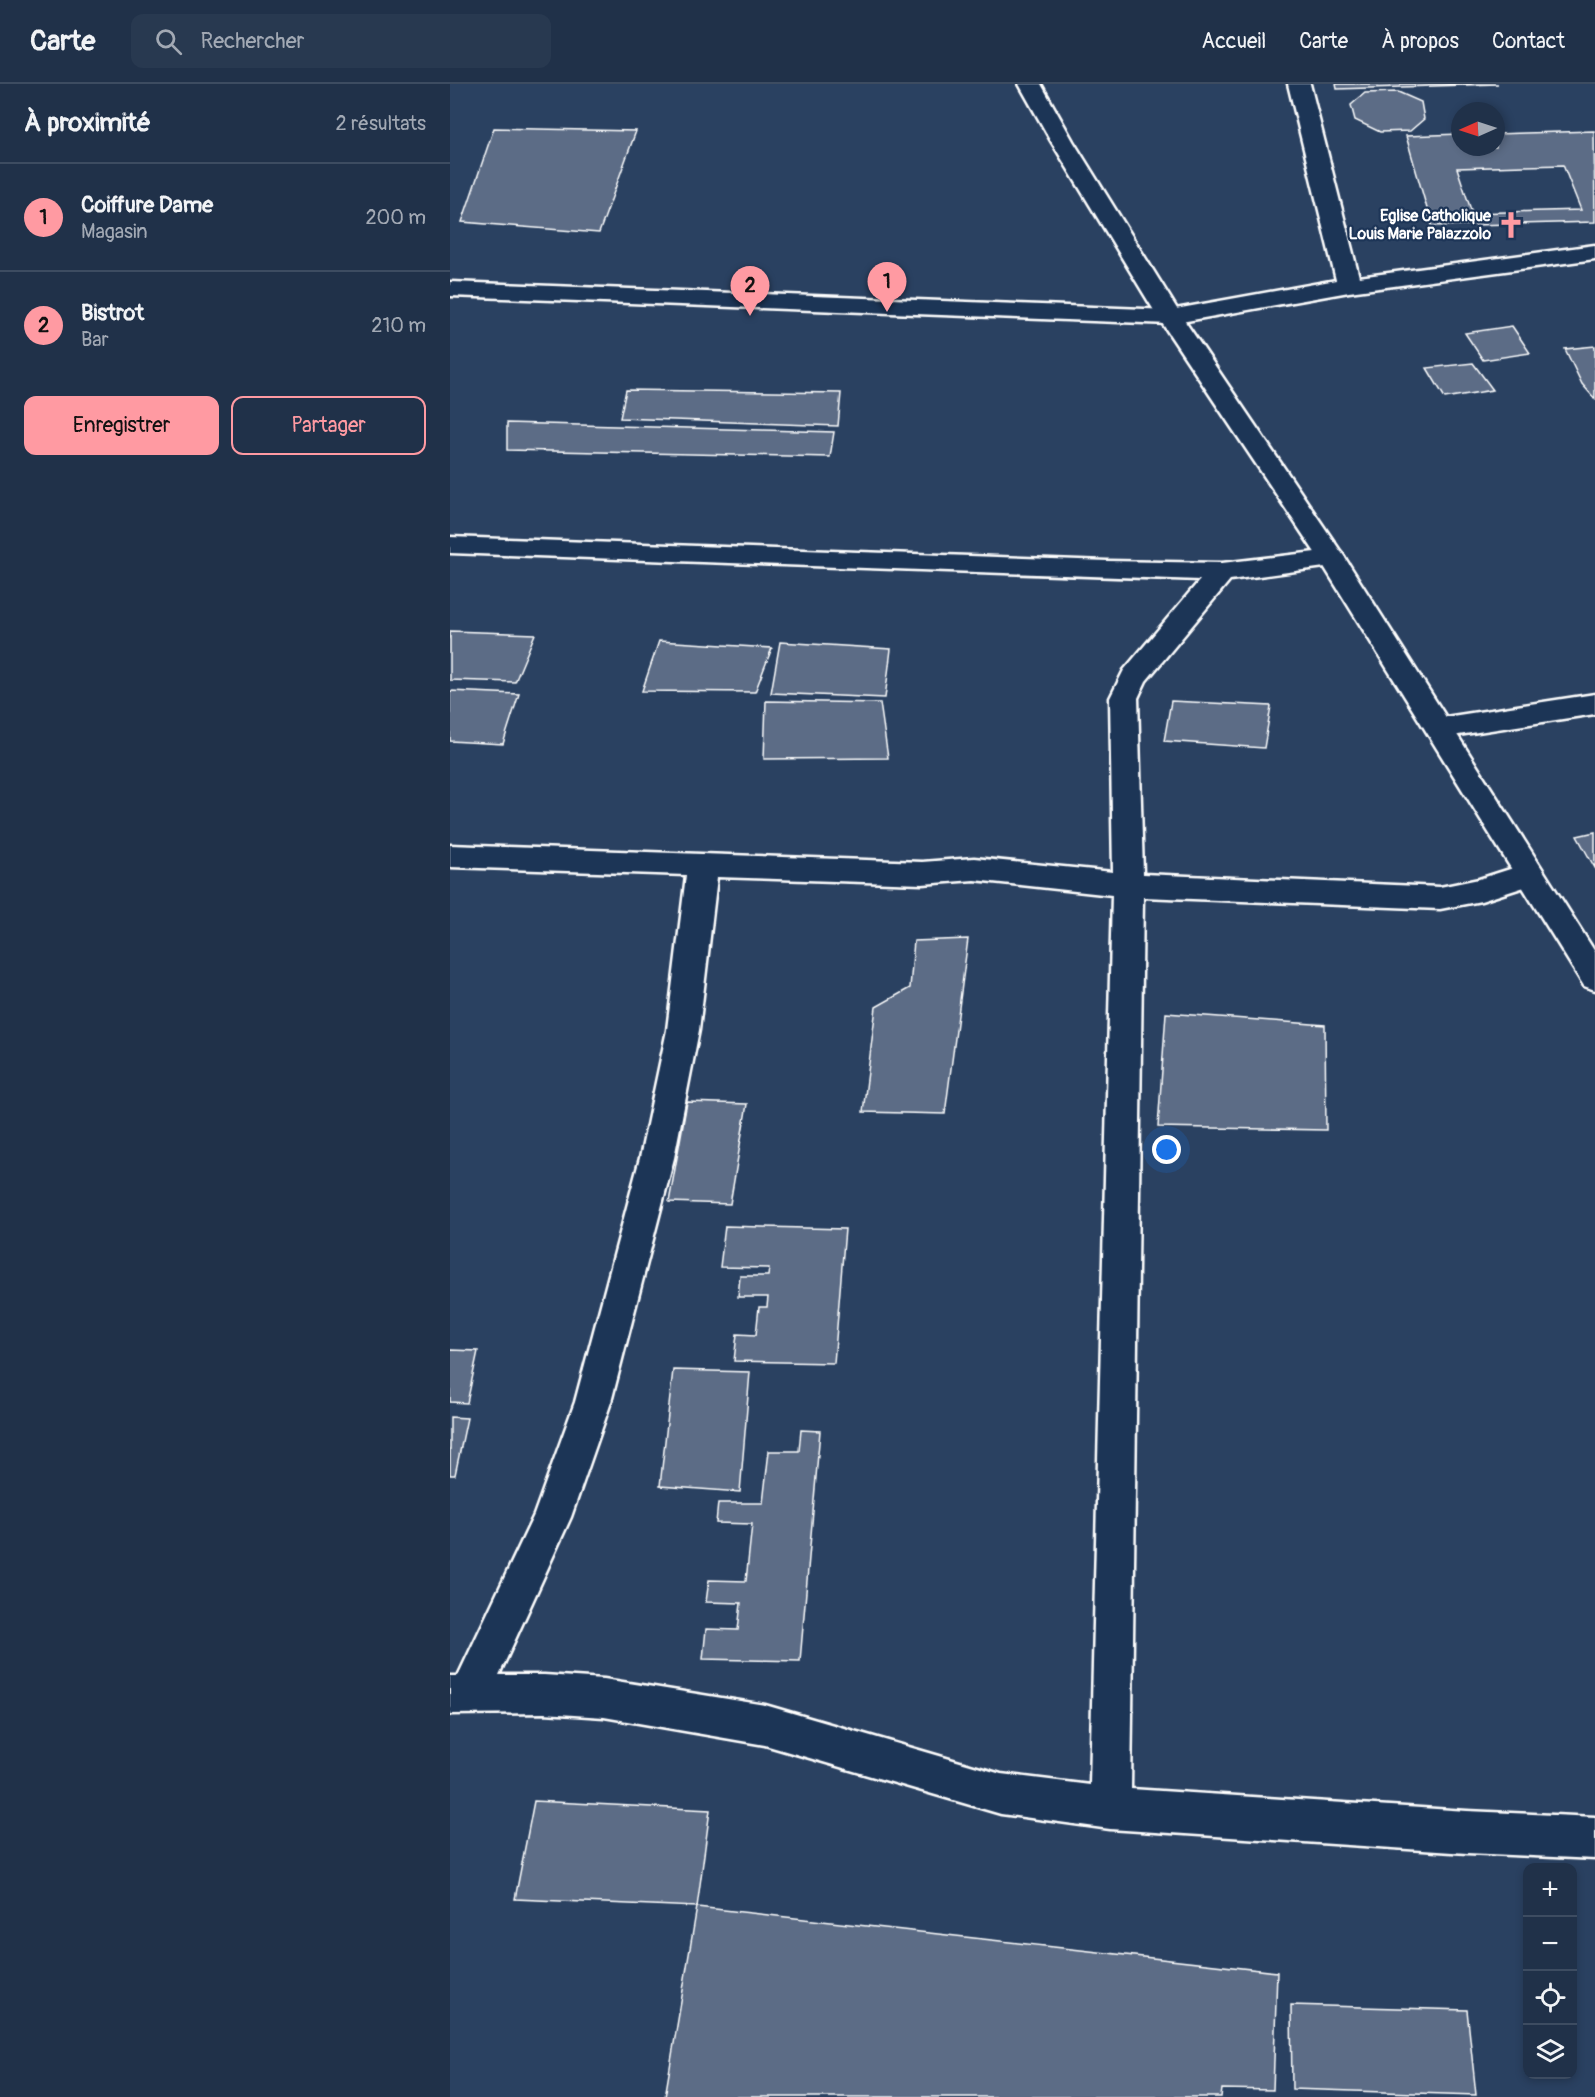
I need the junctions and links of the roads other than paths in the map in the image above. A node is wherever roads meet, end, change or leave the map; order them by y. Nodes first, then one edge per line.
1 (1030, 84) edge
2 (1299, 84) edge
3 (1595, 252) edge
4 (1349, 285) junction
5 (450, 289) edge
6 (1170, 317) junction
7 (450, 545) edge
8 (1332, 558) junction
9 (1221, 572) junction
10 (1595, 704) edge
11 (1439, 728) junction
12 (450, 856) edge
13 (703, 864) junction
14 (1529, 874) junction
15 (1128, 885) junction
16 (1592, 967) edge
17 (460, 1694) edge
18 (1110, 1808) junction
19 (1595, 1838) edge

1 - 6 street
2 - 4 street
3 - 4 street
4 - 6 street
5 - 6 street
6 - 8 street
7 - 9 street
8 - 9 street
8 - 11 street
9 - 15 street
10 - 11 street
11 - 14 street
12 - 13 street
13 - 15 street
13 - 17 street
14 - 15 street
14 - 16 street
15 - 18 street
17 - 18 street
18 - 19 street

